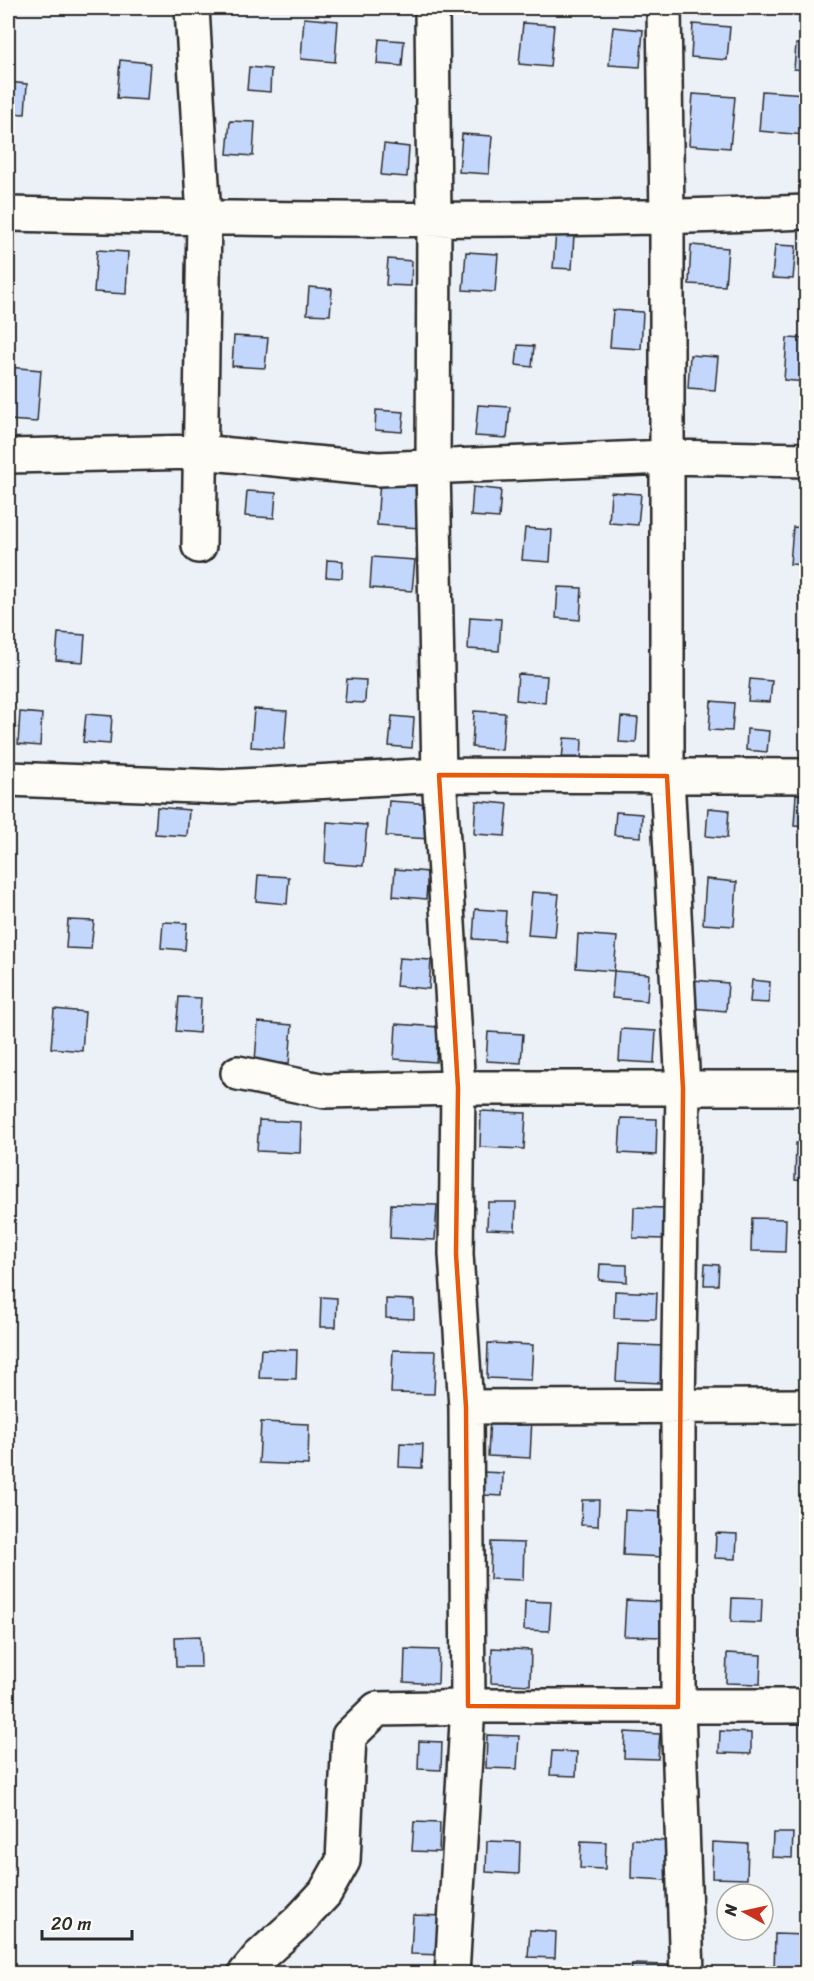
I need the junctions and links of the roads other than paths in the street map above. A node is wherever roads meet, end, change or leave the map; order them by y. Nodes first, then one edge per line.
1 (192, 8) edge
2 (432, 8) edge
3 (664, 8) edge
4 (807, 212) edge
5 (8, 214) edge
6 (204, 218) junction
7 (667, 218) junction
8 (434, 219) junction
9 (200, 452) junction
10 (8, 456) edge
11 (668, 457) junction
12 (807, 460) edge
13 (433, 466) junction
14 (199, 546) dead end
15 (439, 775) junction
16 (667, 776) junction
17 (807, 776) edge
18 (8, 779) edge
19 (238, 1073) dead end
20 (459, 1088) junction
21 (807, 1088) edge
22 (684, 1089) junction
23 (807, 1406) edge
24 (466, 1407) junction
25 (678, 1408) junction
26 (468, 1706) junction
27 (807, 1706) edge
28 (678, 1707) junction
29 (245, 1974) edge
30 (452, 1974) edge
31 (687, 1974) edge

1 - 6 street
2 - 8 street
3 - 7 street
4 - 7 street
5 - 6 street
6 - 8 street
6 - 9 street
7 - 8 street
7 - 11 street
8 - 13 street
9 - 10 street
9 - 13 street
9 - 14 street
11 - 12 street
11 - 13 street
11 - 16 street
13 - 15 street
15 - 16 street
15 - 18 street
15 - 20 street
16 - 17 street
16 - 22 street
19 - 20 street
20 - 22 street
20 - 24 street
21 - 22 street
22 - 25 street
23 - 25 street
24 - 25 street
24 - 26 street
25 - 28 street
26 - 28 street
26 - 29 street
26 - 30 street
27 - 28 street
28 - 31 street

